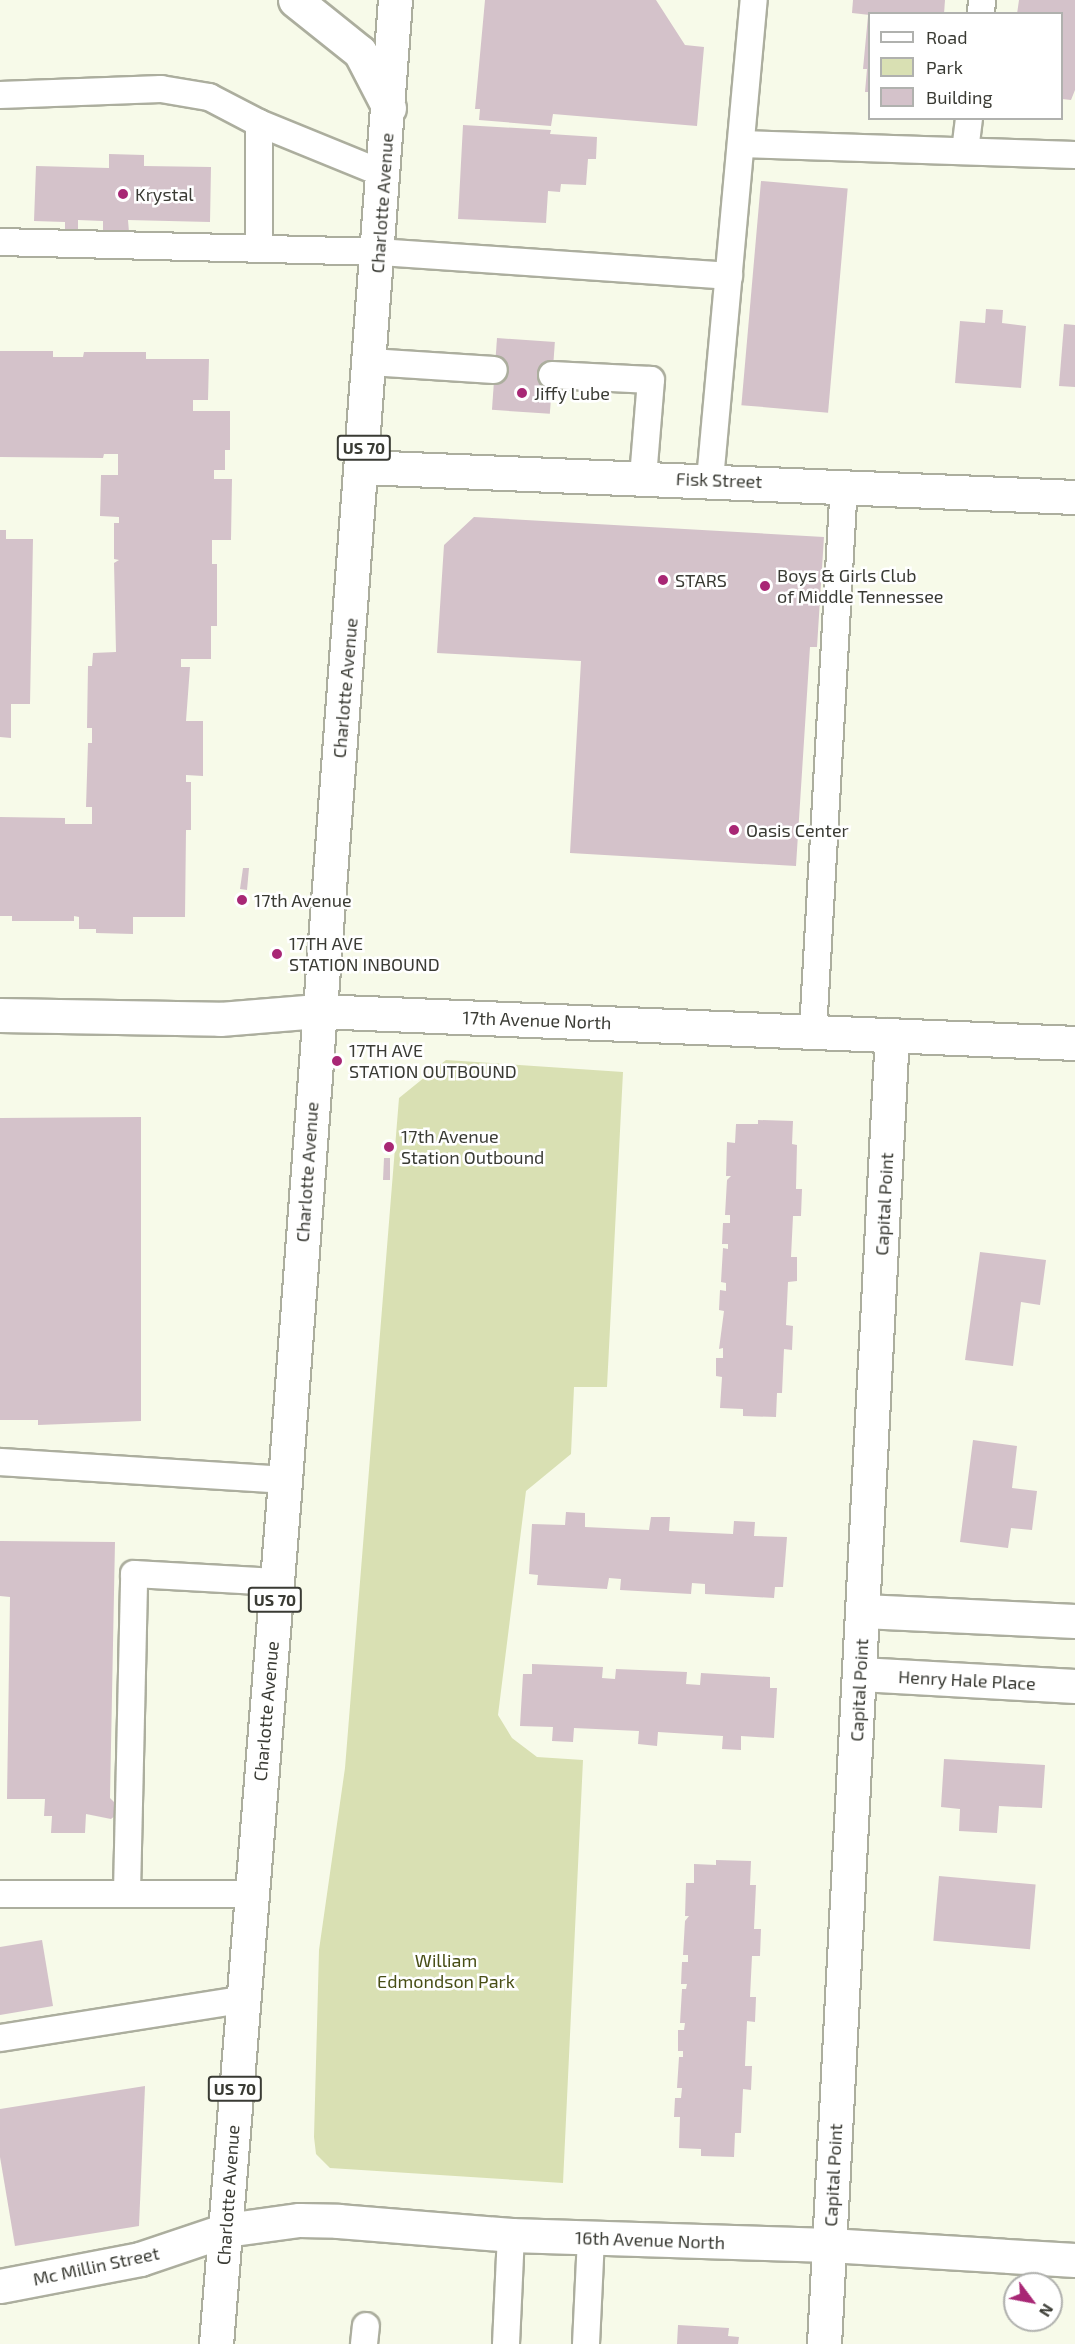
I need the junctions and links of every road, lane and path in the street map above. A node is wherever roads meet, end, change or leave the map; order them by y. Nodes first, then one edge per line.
1 (295, 0) edge
2 (395, 0) edge
3 (754, 0) edge
4 (0, 95) edge
5 (389, 108) junction
6 (969, 120) edge
7 (260, 123) junction
8 (741, 144) junction
9 (965, 151) junction
10 (1075, 155) edge
11 (384, 174) junction
12 (0, 242) edge
13 (259, 249) junction
14 (379, 252) junction
15 (729, 276) junction
16 (370, 362) junction
17 (494, 370) dead end
18 (552, 375) dead end
19 (362, 467) junction
20 (643, 477) junction
21 (710, 480) junction
22 (844, 484) junction
23 (1075, 497) edge
24 (318, 1011) junction
25 (0, 1014) edge
26 (813, 1031) junction
27 (892, 1035) junction
28 (1075, 1043) edge
29 (0, 1462) edge
30 (285, 1480) junction
31 (277, 1582) junction
32 (863, 1611) junction
33 (1075, 1621) edge
34 (860, 1674) junction
35 (1075, 1686) edge
36 (127, 1892) junction
37 (0, 1894) edge
38 (251, 1894) junction
39 (242, 2000) junction
40 (0, 2038) edge
41 (226, 2230) junction
42 (511, 2235) junction
43 (591, 2239) junction
44 (829, 2245) junction
45 (1075, 2260) edge
46 (0, 2286) edge
47 (216, 2344) edge
48 (506, 2344) edge
49 (586, 2344) edge
50 (824, 2344) edge

1 - 5 street
2 - 5 street, Charlotte Avenue / US 70
3 - 8 lane
4 - 7 lane
5 - 11 street, Charlotte Avenue / US 70
6 - 9 lane
7 - 11 lane
7 - 13 lane
8 - 9 lane
8 - 15 lane
9 - 10 lane
11 - 14 street, Charlotte Avenue / US 70
12 - 13 lane
13 - 14 lane
14 - 15 lane
14 - 16 street, Charlotte Avenue / US 70
15 - 21 lane
16 - 17 lane
16 - 19 street, Charlotte Avenue / US 70
18 - 20 lane
19 - 20 street, Fisk Street
19 - 24 street, Charlotte Avenue / US 70
20 - 21 street, Fisk Street
21 - 22 street, Fisk Street
22 - 23 street, Fisk Street
22 - 26 lane
24 - 25 street, 17th Avenue North
24 - 26 street, 17th Avenue North
24 - 30 street, Charlotte Avenue / US 70
26 - 27 street, 17th Avenue North
27 - 28 street, 17th Avenue North
27 - 32 street, Capital Point
29 - 30 lane
30 - 31 street, Charlotte Avenue / US 70
31 - 36 lane
31 - 38 street, Charlotte Avenue / US 70
32 - 33 street
32 - 34 street, Capital Point
34 - 35 street, Henry Hale Place
34 - 44 street, Capital Point
36 - 37 lane
36 - 38 lane
38 - 39 street, Charlotte Avenue / US 70
39 - 40 lane
39 - 41 street, Charlotte Avenue / US 70
41 - 42 street, 16th Avenue North
41 - 46 street, Mc Millin Street
41 - 47 street, Charlotte Avenue / US 70
42 - 43 street, 16th Avenue North
42 - 48 lane
43 - 44 street, 16th Avenue North
43 - 49 lane
44 - 45 street, 16th Avenue North
44 - 50 street, Capital Point

